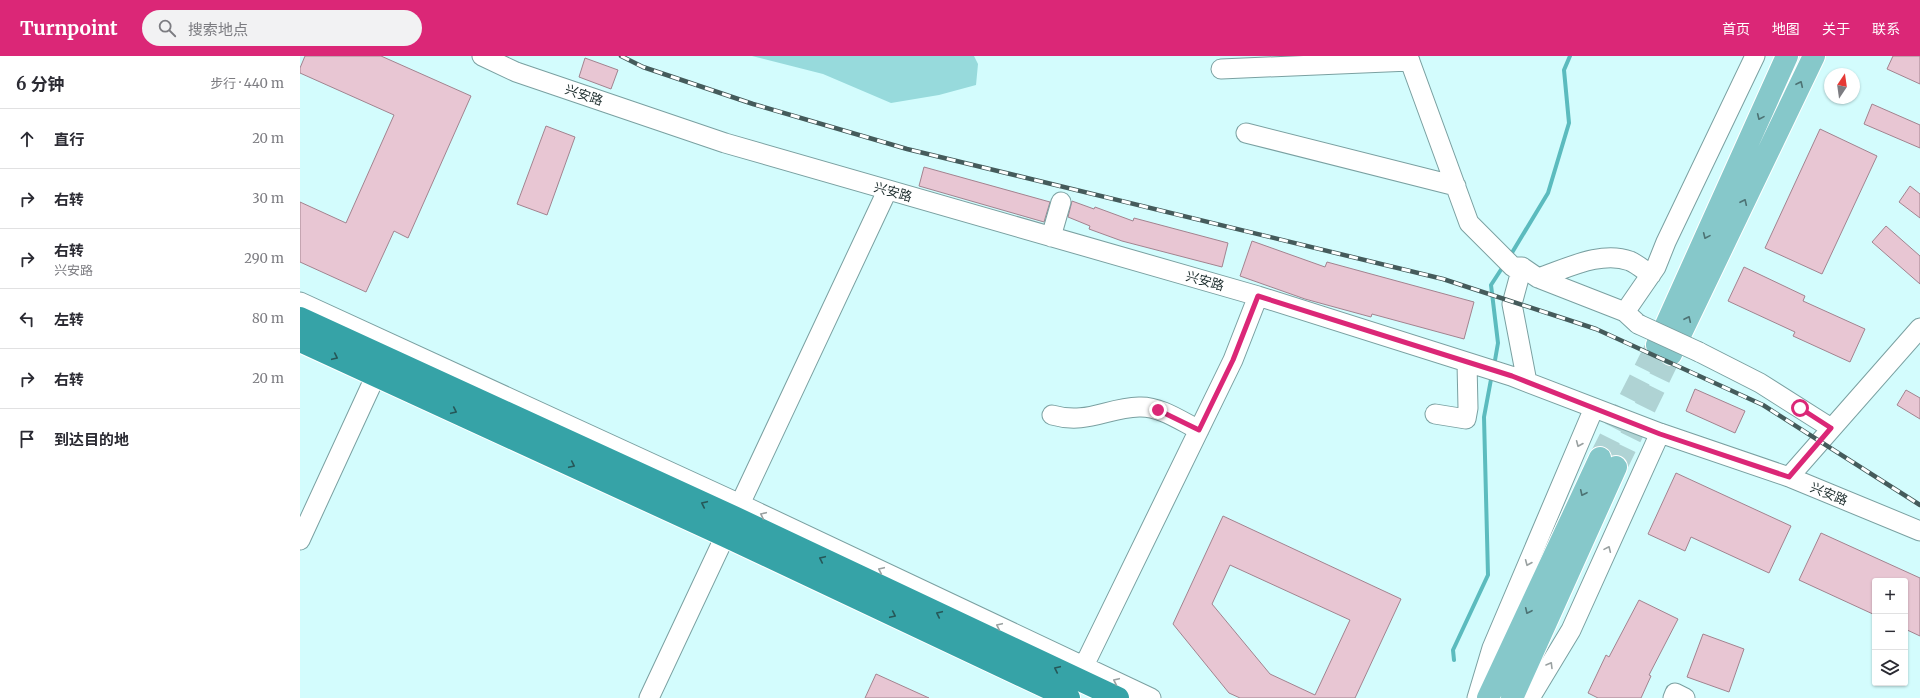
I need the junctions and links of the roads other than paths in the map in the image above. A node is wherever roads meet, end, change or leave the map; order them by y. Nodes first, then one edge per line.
1 (482, 56) edge
2 (1755, 56) edge
3 (1787, 56) edge
4 (1814, 56) edge
5 (1409, 58) edge
6 (1221, 69) dead end
7 (1246, 133) dead end
8 (1456, 186) junction
9 (887, 191) junction
10 (1061, 202) dead end
11 (1051, 238) junction
12 (1512, 263) junction
13 (1651, 275) junction
14 (1538, 278) junction
15 (1258, 296) junction
16 (300, 302) edge
17 (300, 318) edge
18 (1631, 318) junction
19 (1920, 328) edge
20 (300, 341) edge
21 (1471, 364) junction
22 (380, 366) junction
23 (1519, 379) junction
24 (1594, 408) junction
25 (1435, 414) dead end
26 (1052, 415) dead end
27 (1831, 428) junction
28 (1199, 430) junction
29 (1660, 434) junction
30 (1789, 477) junction
31 (733, 519) junction
32 (1920, 531) edge
33 (300, 540) edge
34 (1073, 689) edge
35 (649, 698) edge
36 (1118, 698) edge
37 (1151, 698) edge
38 (1477, 698) edge
39 (1488, 698) edge
40 (1512, 698) edge
41 (1530, 698) edge
42 (1673, 698) edge
43 (1685, 698) edge

1 - 9 street, 兴安路
2 - 13 street
3 -> 4 main road
5 - 6 street
5 - 8 street
7 - 8 street
8 - 12 street
9 - 11 street, 兴安路
9 - 31 street
10 - 11 street
11 - 15 street, 兴安路
12 - 14 street
12 - 23 street
13 - 14 street
13 - 18 street
14 - 18 street
15 - 21 street, 兴安路
15 - 28 street
16 - 31 street
17 - 22 highway
18 - 27 street, bridge
19 - 27 street
20 -> 22 highway
21 - 23 street, 兴安路
21 - 25 street
22 - 31 highway
22 - 33 street
23 - 24 street, 兴安路
24 - 29 street, 兴安路
24 -> 38 street
26 - 28 street
27 - 30 street
28 - 34 street
29 - 30 street, 兴安路
41 -> 29 street
30 - 32 street, 兴安路
31 - 34 highway
31 - 35 street
34 - 36 highway
37 -> 34 street
40 -> 39 main road
42 - 43 street

